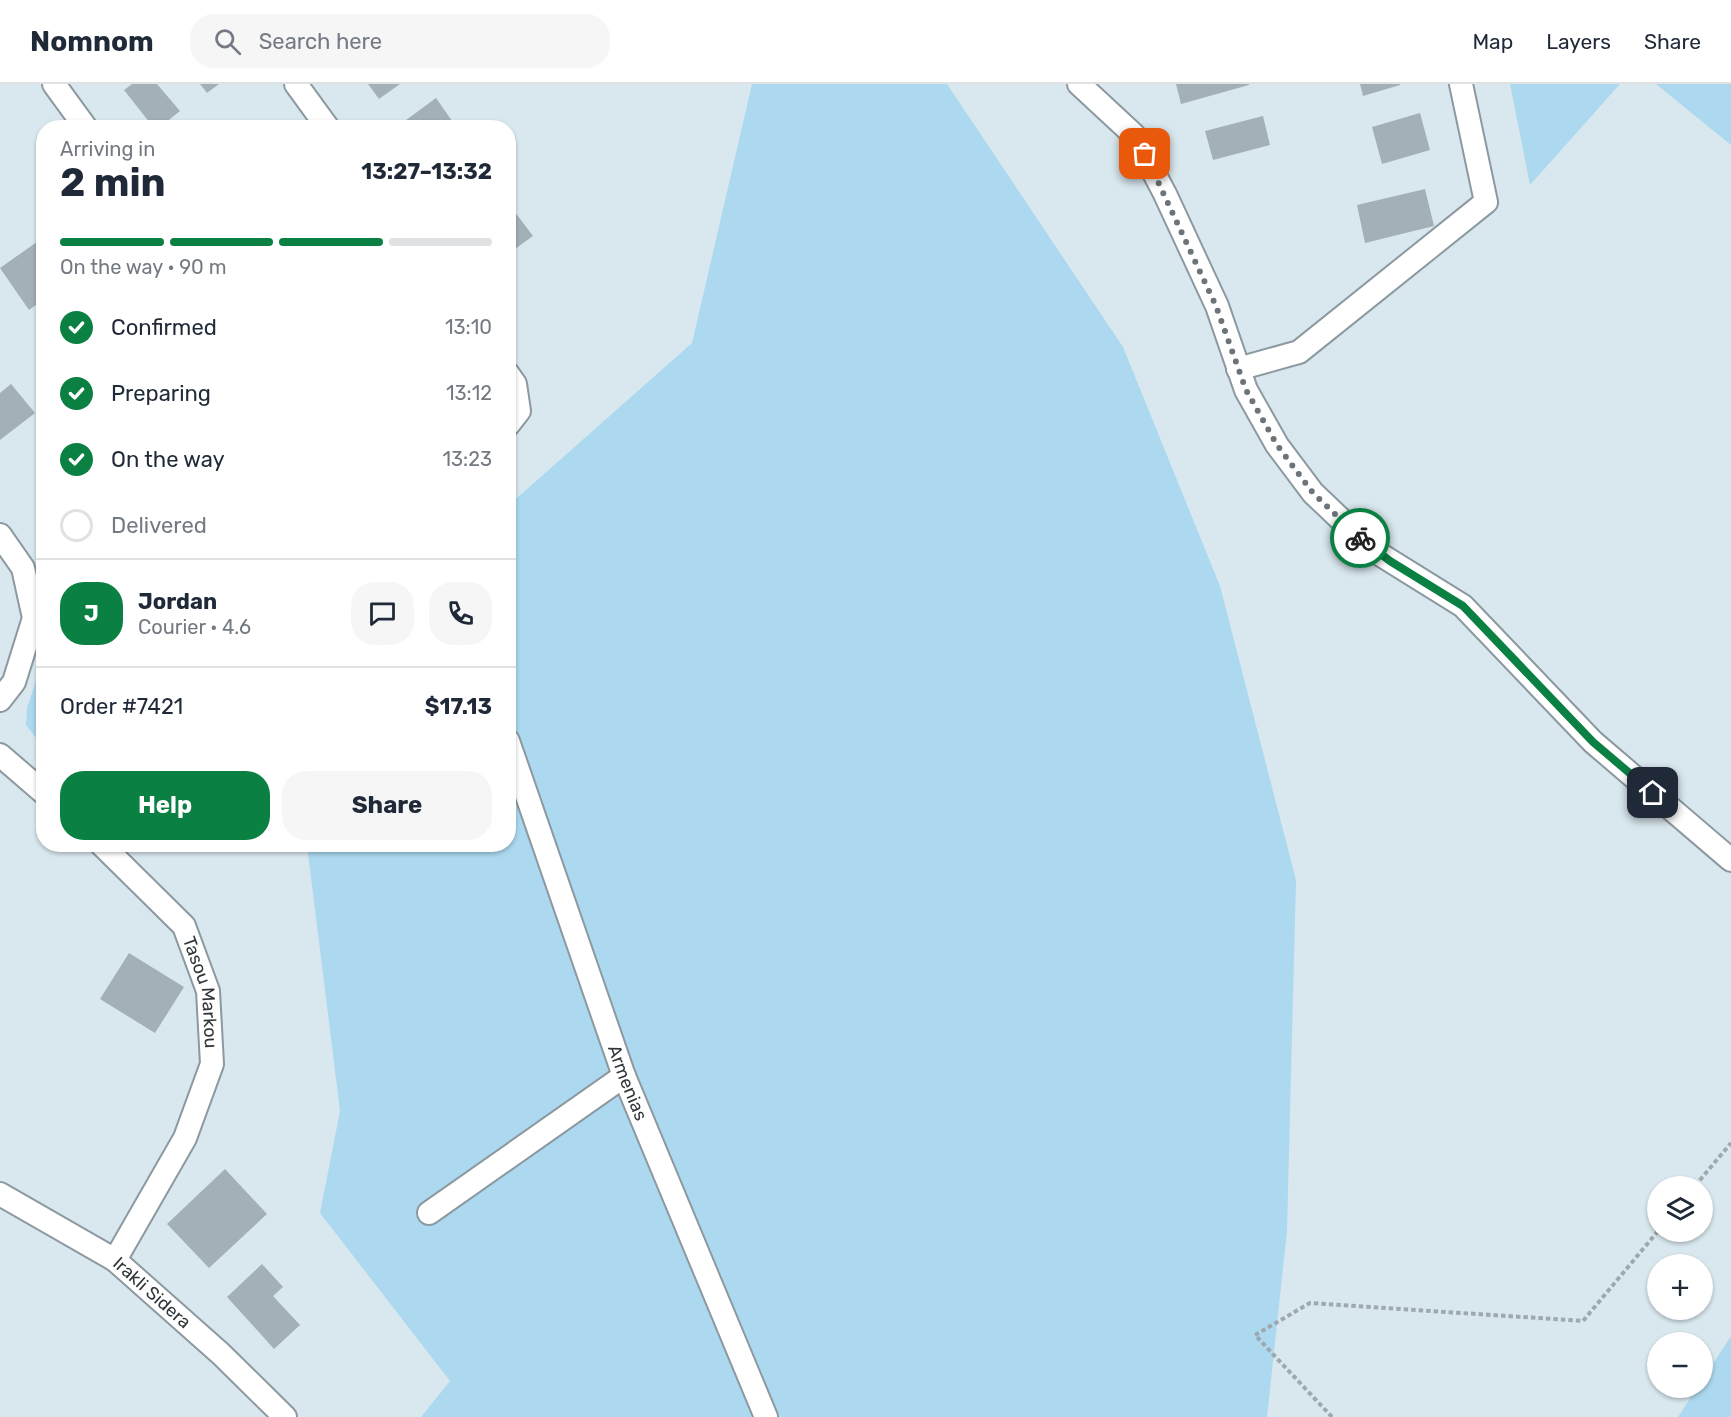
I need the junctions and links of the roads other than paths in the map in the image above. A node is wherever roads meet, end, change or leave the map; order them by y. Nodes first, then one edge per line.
1 (54, 84) edge
2 (296, 84) edge
3 (1079, 84) edge
4 (1461, 84) edge
5 (80, 120) edge
6 (322, 120) edge
7 (1238, 369) junction
8 (516, 391) edge
9 (516, 415) edge
10 (0, 535) edge
11 (0, 700) edge
12 (0, 755) edge
13 (516, 764) edge
14 (36, 786) edge
15 (109, 852) edge
16 (1731, 860) edge
17 (624, 1076) junction
18 (0, 1194) edge
19 (429, 1213) dead end
20 (115, 1260) junction
21 (285, 1417) edge
22 (766, 1417) edge

1 - 5 street
2 - 6 street
3 - 7 street
4 - 7 street
7 - 16 street
8 - 9 street
10 - 11 street
12 - 14 street
13 - 17 street, Armenias
15 - 20 street, Tasou Markou
17 - 19 street
17 - 22 street, Armenias
18 - 20 street, Irakli Sidera
20 - 21 street, Irakli Sidera

